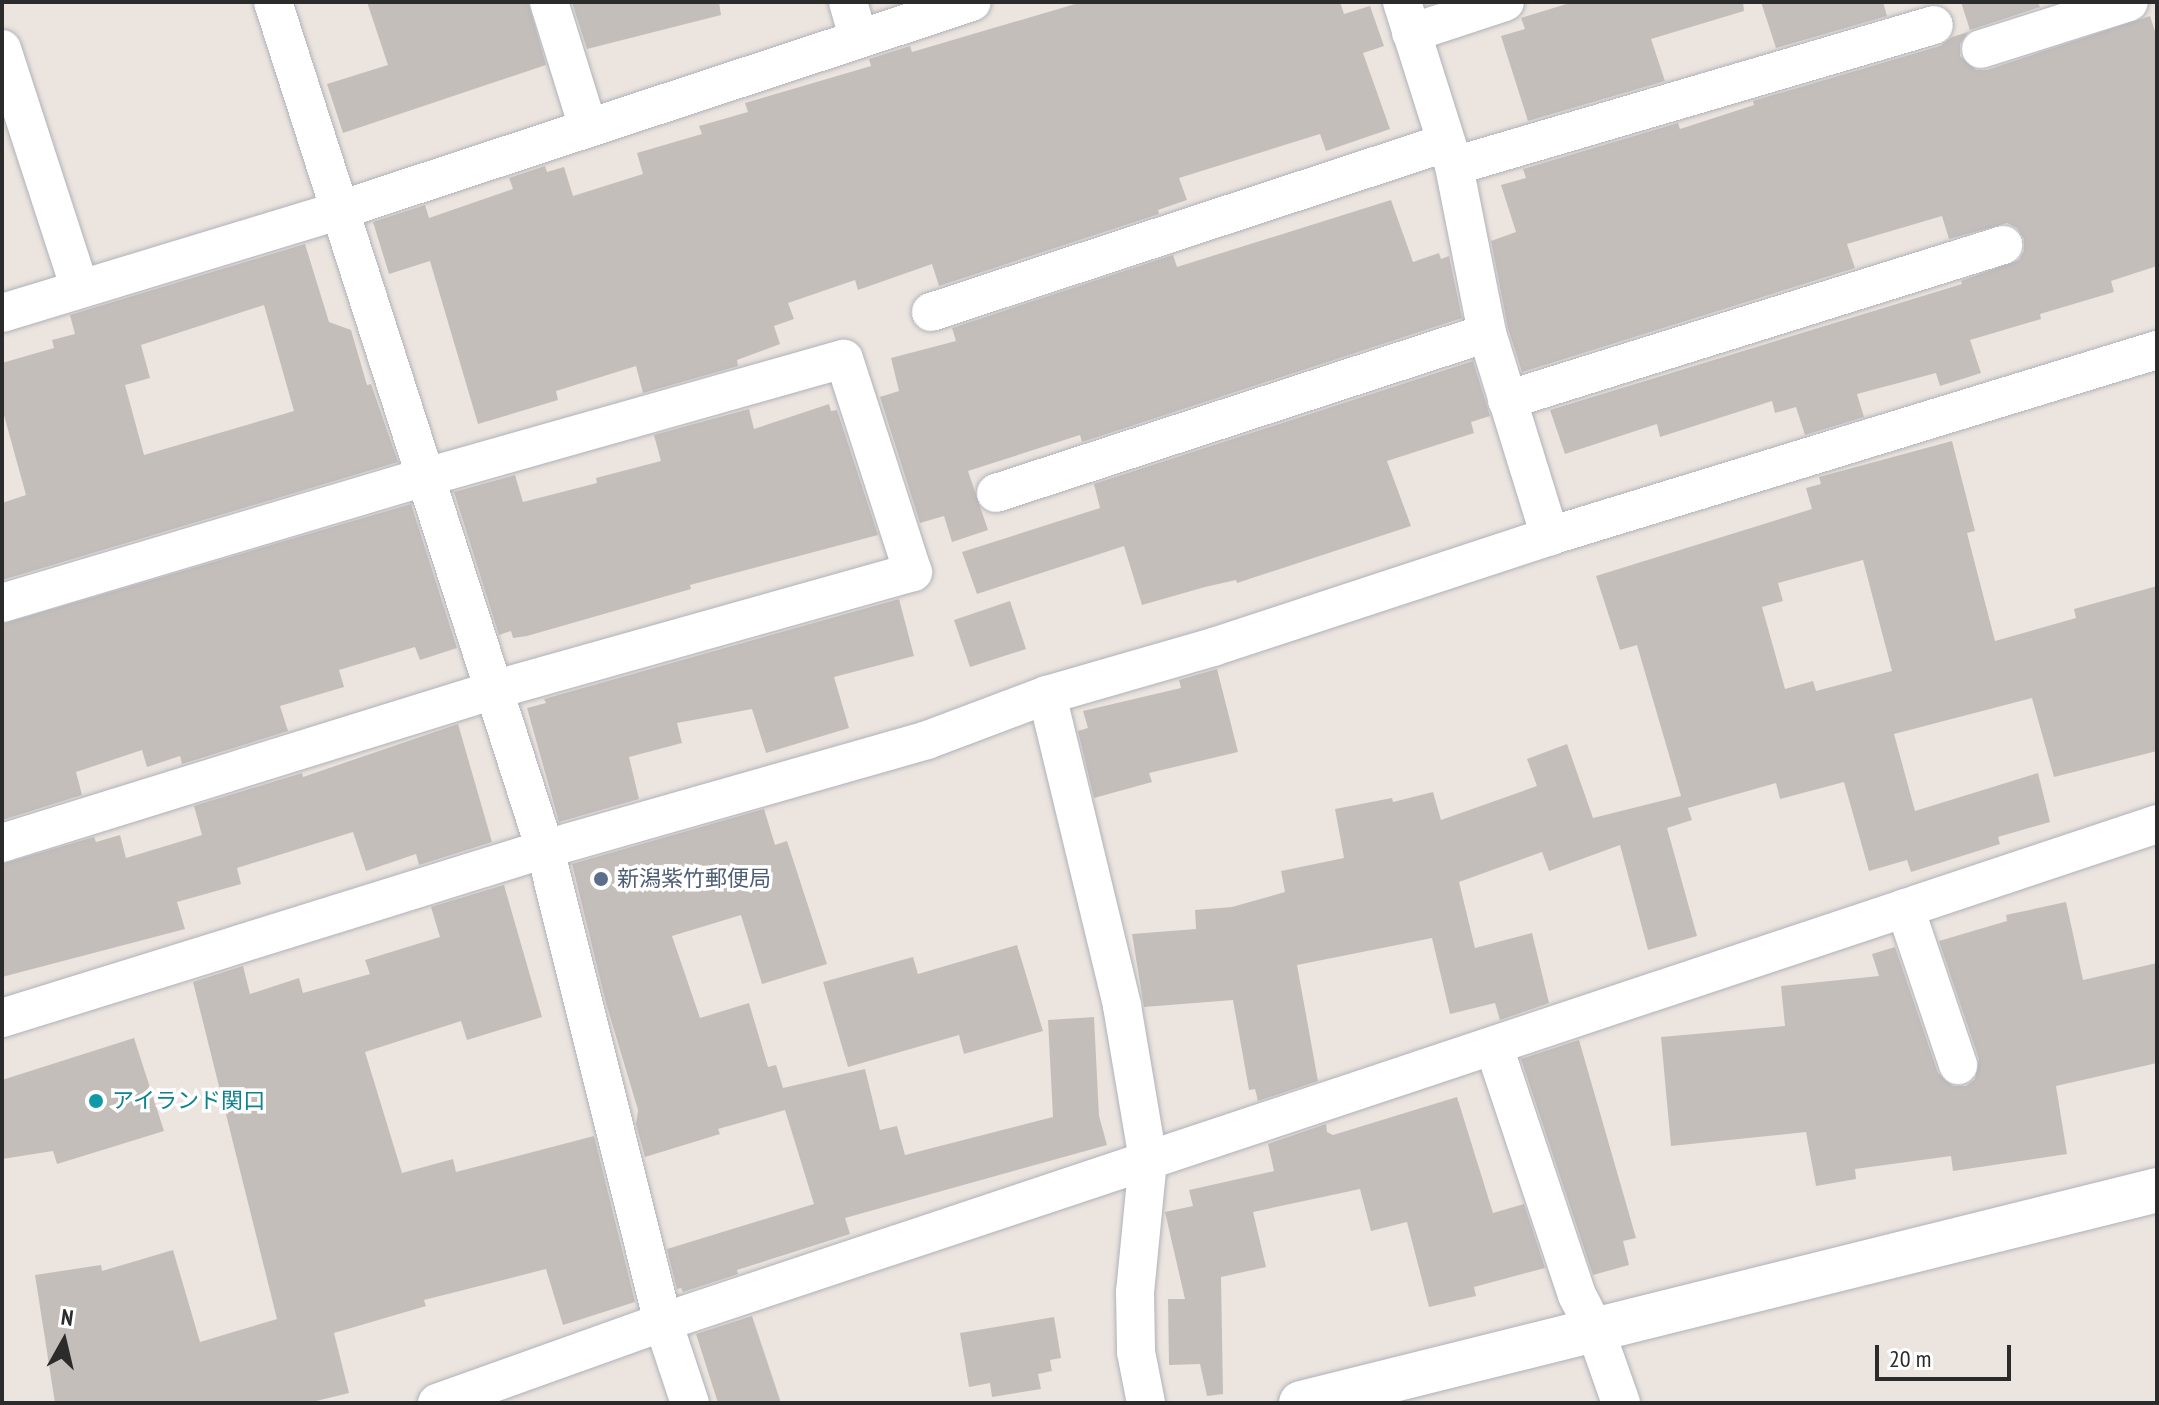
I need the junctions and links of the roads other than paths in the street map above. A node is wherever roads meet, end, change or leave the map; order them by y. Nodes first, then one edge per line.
1 (273, 2) edge
2 (549, 2) edge
3 (848, 2) edge
4 (972, 2) edge
5 (1505, 2) edge
6 (2129, 2) edge
7 (1406, 17) edge
8 (1934, 25) dead end
9 (858, 38) junction
10 (2, 49) edge
11 (1981, 49) dead end
12 (588, 127) junction
13 (1449, 155) junction
14 (340, 210) junction
15 (2003, 245) dead end
16 (80, 289) junction
17 (931, 312) dead end
18 (2, 313) edge
19 (1487, 333) junction
20 (2157, 350) edge
21 (1507, 400) junction
22 (426, 477) junction
23 (996, 493) dead end
24 (1550, 536) junction
25 (2, 603) edge
26 (494, 690) junction
27 (1047, 695) junction
28 (2157, 824) edge
29 (2, 843) edge
30 (545, 849) junction
31 (1905, 908) junction
32 (2, 1018) edge
33 (1494, 1047) junction
34 (1958, 1065) dead end
35 (1148, 1160) junction
36 (2157, 1190) edge
37 (663, 1322) junction
38 (1596, 1332) junction
39 (437, 1403) edge
40 (690, 1403) edge
41 (1146, 1403) edge
42 (1301, 1403) edge
43 (1621, 1403) edge

1 - 14 street
2 - 12 street
3 - 9 street
4 - 9 street
5 - 7 street
6 - 11 street
7 - 13 street
8 - 13 street
9 - 12 street
10 - 16 street
12 - 14 street
13 - 17 street
13 - 19 street
14 - 16 street
14 - 22 street
15 - 21 street
16 - 18 street
19 - 21 street
19 - 23 street
20 - 24 street
21 - 24 street
22 - 25 street
22 - 26 street
22 - 26 street
24 - 27 street
26 - 29 street
26 - 30 street
27 - 30 street
27 - 35 street
28 - 31 street
30 - 32 street
30 - 37 street
31 - 33 street
31 - 34 street
33 - 35 street
33 - 38 street
35 - 37 street
35 - 41 street
36 - 38 street
37 - 39 street
37 - 40 street
38 - 42 street
38 - 43 street

